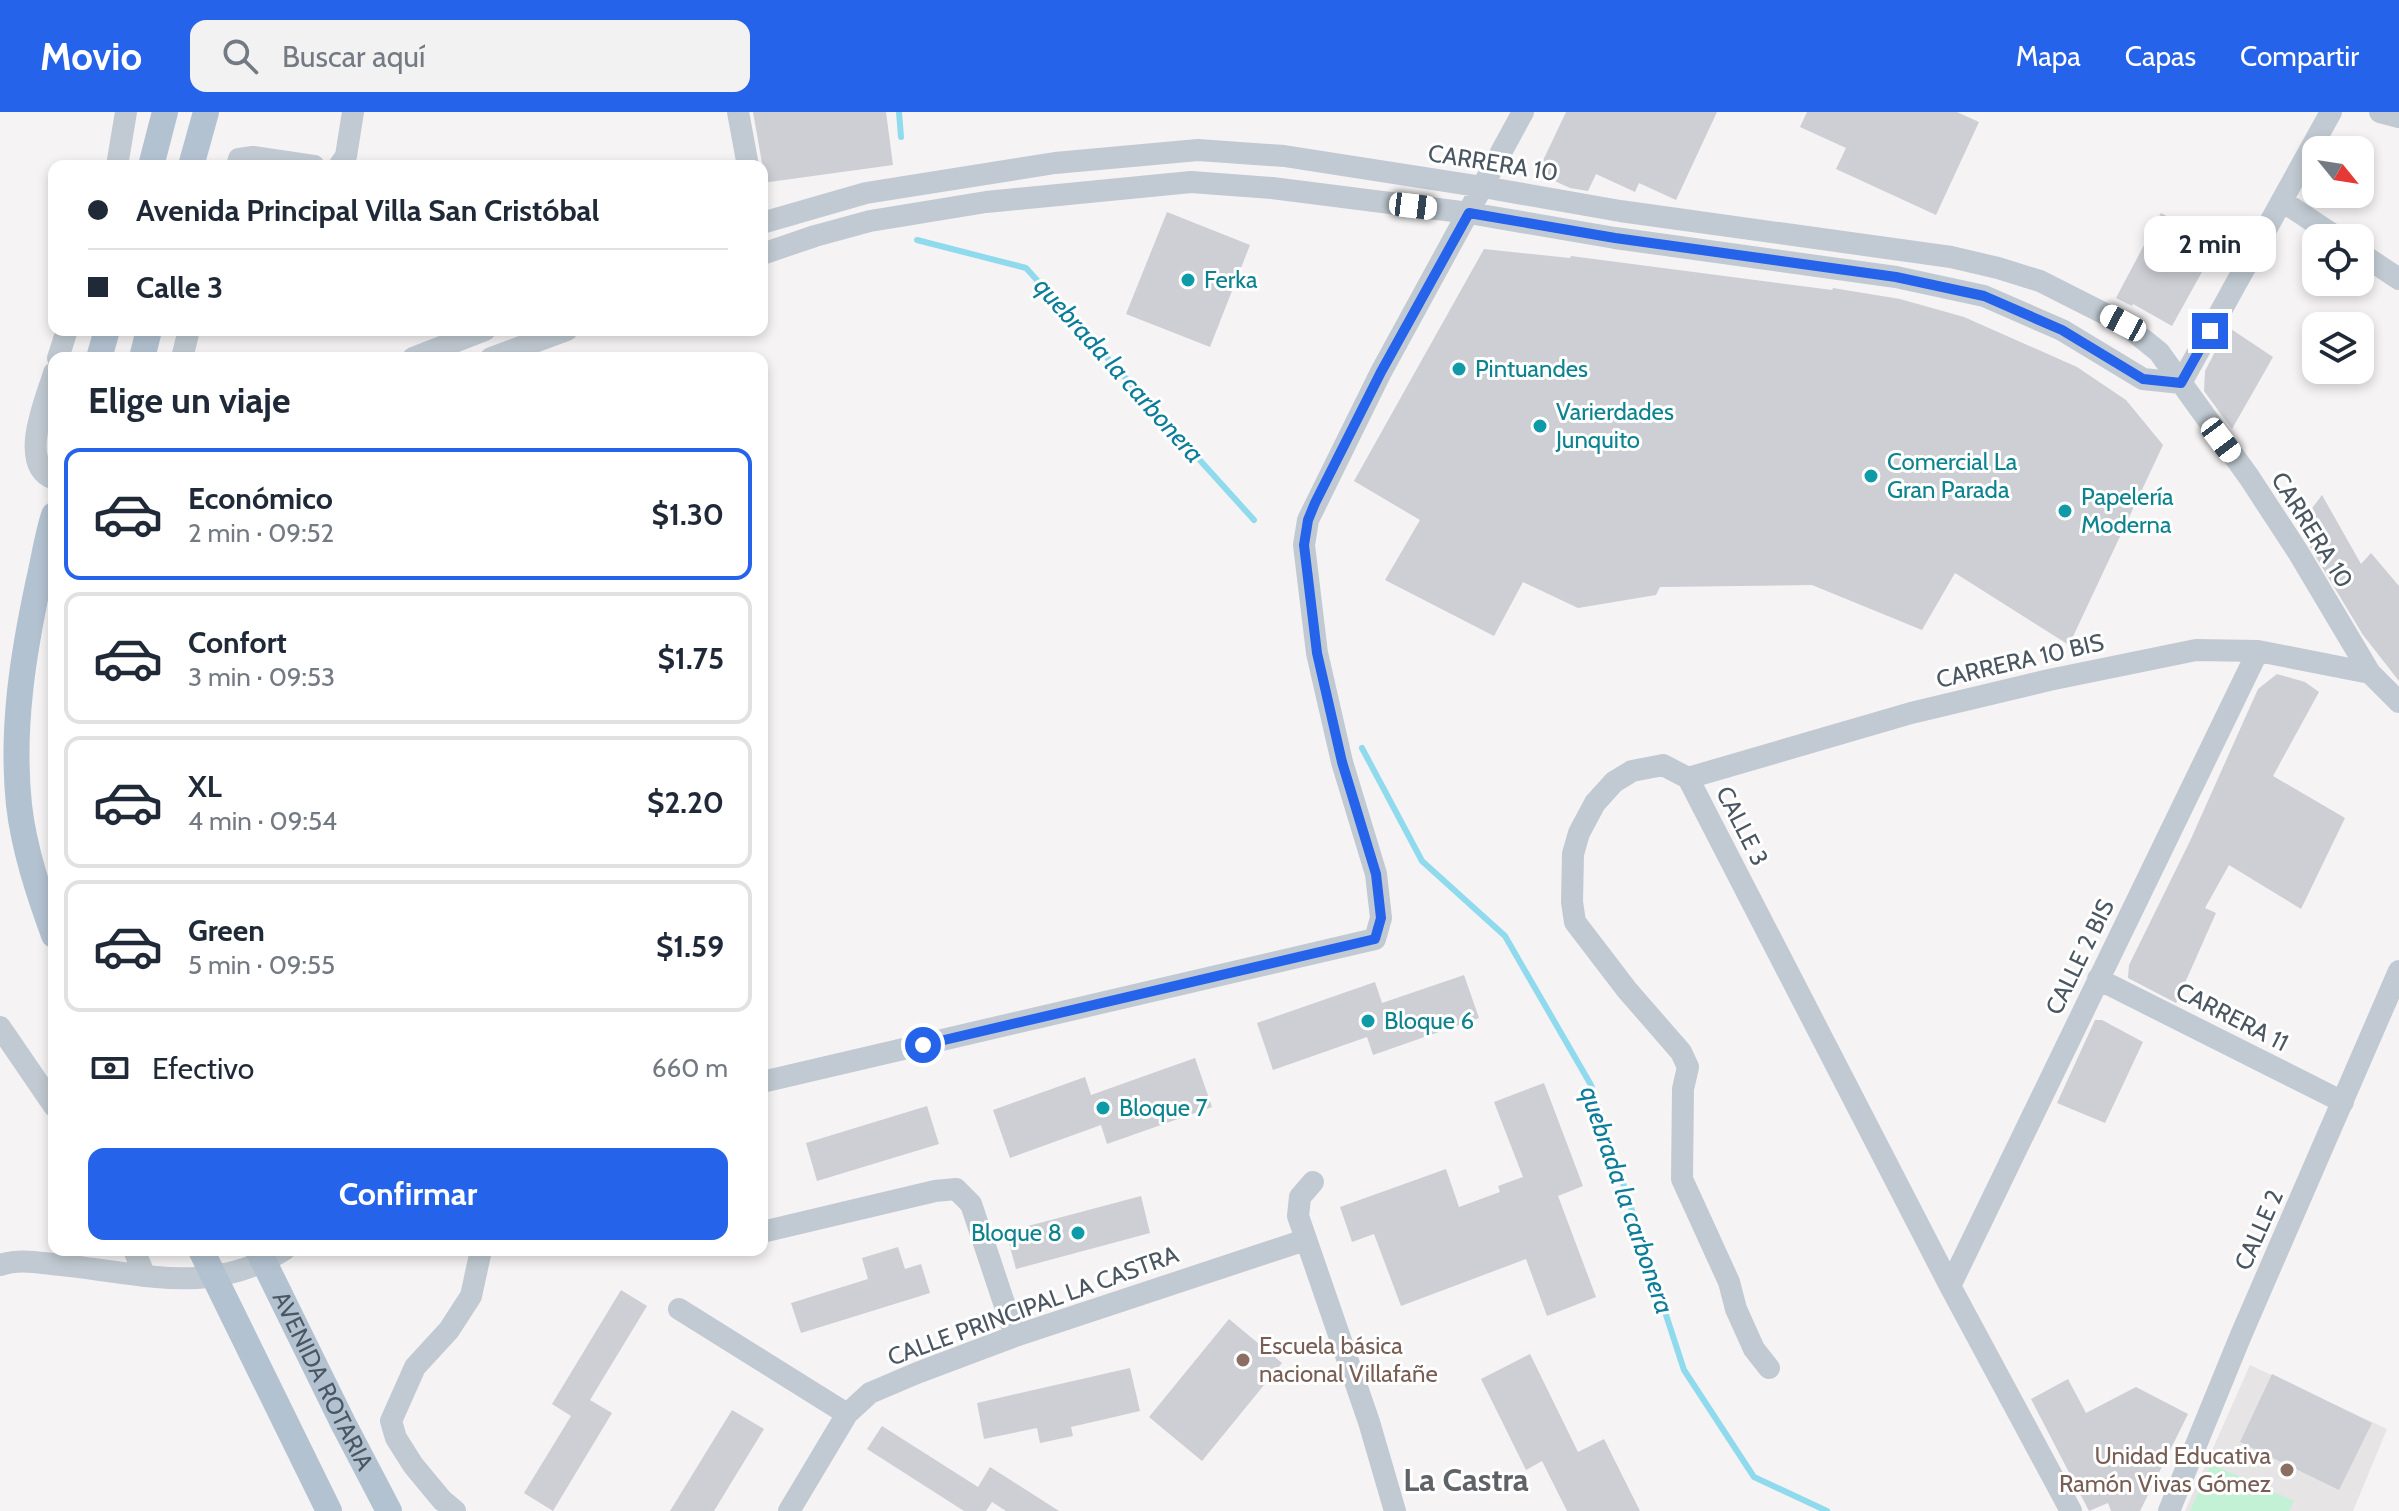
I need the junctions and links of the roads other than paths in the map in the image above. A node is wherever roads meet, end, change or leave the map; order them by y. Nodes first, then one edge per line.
1 (126, 112) edge
2 (165, 112) edge
3 (206, 112) edge
4 (353, 112) edge
5 (738, 112) edge
6 (1523, 112) edge
7 (2331, 112) edge
8 (2380, 112) edge
9 (2399, 117) edge
10 (118, 160) edge
11 (153, 160) edge
12 (193, 160) edge
13 (239, 160) edge
14 (273, 160) edge
15 (343, 160) edge
16 (747, 160) edge
17 (1483, 187) junction
18 (2282, 201) junction
19 (1469, 213) junction
20 (768, 221) edge
21 (2317, 224) edge
22 (768, 244) edge
23 (1903, 251) junction
24 (2374, 262) edge
25 (1896, 277) junction
26 (2399, 279) edge
27 (2078, 300) junction
28 (2062, 330) junction
29 (470, 336) edge
30 (551, 336) edge
31 (428, 352) edge
32 (507, 352) edge
33 (2181, 383) junction
34 (48, 393) edge
35 (48, 477) edge
36 (48, 541) edge
37 (2258, 651) junction
38 (2370, 673) junction
39 (2399, 702) edge
40 (1688, 778) junction
41 (48, 919) edge
42 (2399, 971) edge
43 (2098, 979) junction
44 (0, 1027) edge
45 (768, 1081) edge
46 (48, 1097) edge
47 (2343, 1102) junction
48 (1313, 1182) dead end
49 (768, 1231) edge
50 (1305, 1240) junction
51 (137, 1256) edge
52 (204, 1256) edge
53 (264, 1256) edge
54 (270, 1256) edge
55 (480, 1256) edge
56 (0, 1265) edge
57 (145, 1276) junction
58 (215, 1278) junction
59 (1950, 1286) junction
60 (679, 1309) dead end
61 (1015, 1336) junction
62 (1769, 1368) dead end
63 (847, 1414) junction
64 (329, 1511) edge
65 (389, 1511) edge
66 (455, 1511) edge
67 (789, 1511) edge
68 (1395, 1511) edge
69 (2071, 1511) edge
70 (2169, 1511) edge

1 - 10 street
2 - 11 main road
3 - 12 main road
4 - 15 street
5 - 16 street
6 - 17 street
7 - 18 street
8 - 9 street
13 - 14 street
17 - 19 street
17 - 20 street, CARRERA 10
17 - 23 street, CARRERA 10
18 - 21 street
18 - 33 street
19 - 22 street
19 - 25 street
19 - 45 street
23 - 25 street
23 - 27 street, CARRERA 10
24 - 26 street
25 - 28 street
27 - 28 street
27 - 33 street, CARRERA 10
28 - 33 street
29 - 31 street
30 - 32 street
33 - 38 street, CARRERA 10
34 - 35 street
36 - 41 main road
37 - 38 street, CARRERA 10 BIS
37 - 40 street, CARRERA 10 BIS
37 - 43 street, CALLE 2 BIS
38 - 39 street, CARRERA 10
40 - 59 street, CALLE 3
40 - 62 street, CALLE 3
42 - 47 street, CALLE 2
43 - 47 street, CARRERA 11
43 - 59 street, CALLE 2 BIS
44 - 46 street
47 - 70 street, CALLE 2
48 - 50 street
49 - 61 street
50 - 61 street, CALLE PRINCIPAL LA CASTRA
50 - 68 street
51 - 57 street
52 - 58 main road
53 - 58 street
54 - 65 main road, AVENIDA ROTARIA
55 - 66 street
56 - 57 street
57 - 58 street
58 - 64 main road
59 - 69 street, CALLE 3
60 - 63 street
61 - 63 street, CALLE PRINCIPAL LA CASTRA
63 - 67 street, CALLE PRINCIPAL LA CASTRA

